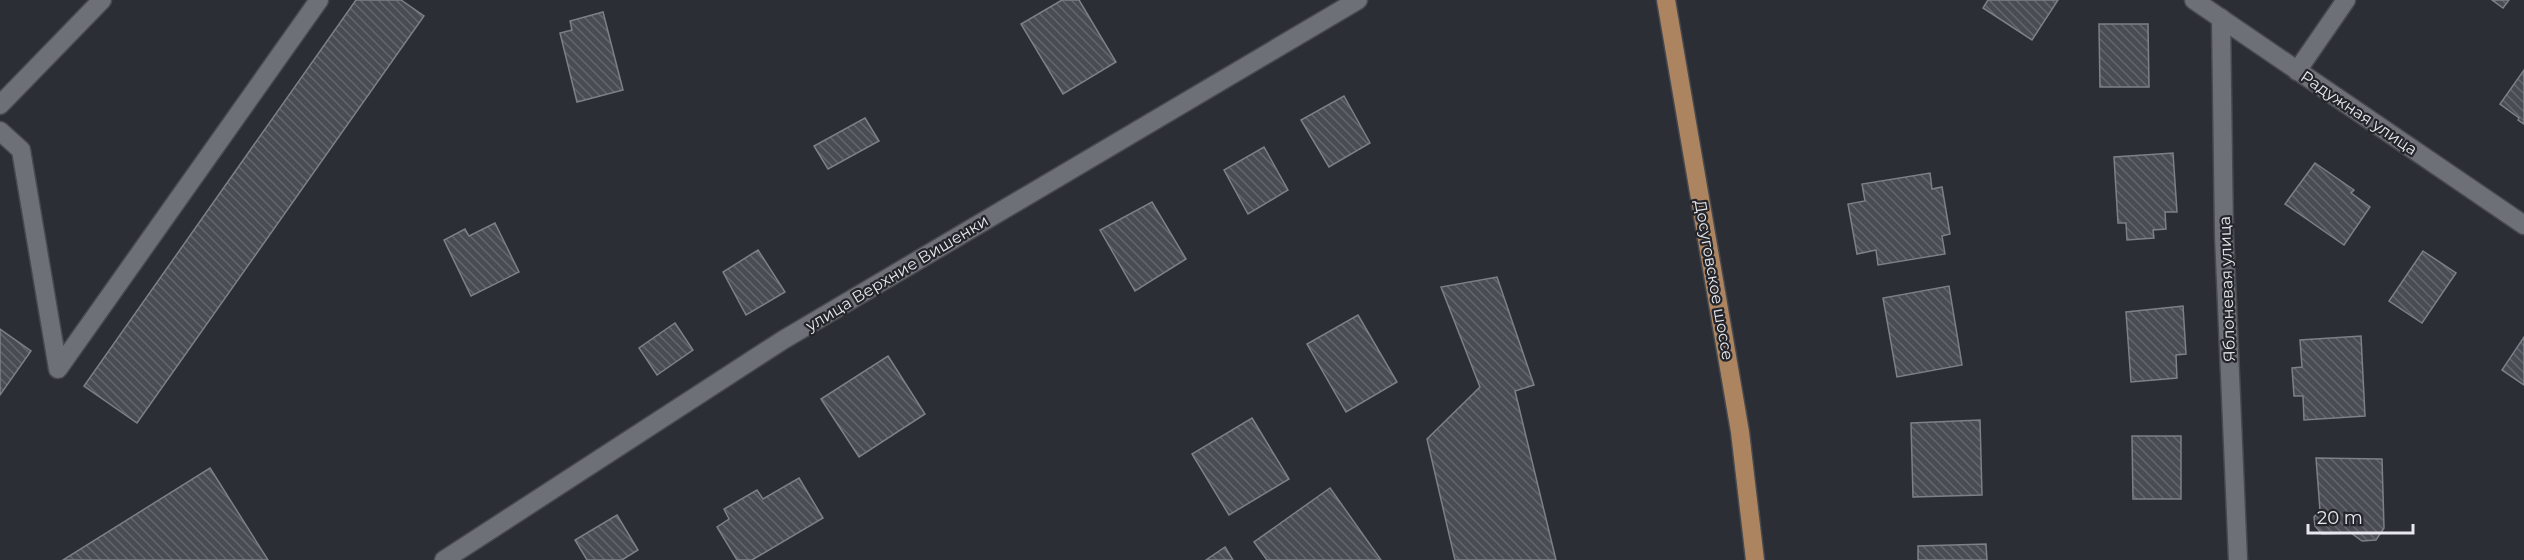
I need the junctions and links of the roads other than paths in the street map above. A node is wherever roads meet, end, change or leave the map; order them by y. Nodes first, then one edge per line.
1 (102, 0) edge
2 (319, 0) edge
3 (1358, 0) edge
4 (1666, 0) edge
5 (2194, 0) edge
6 (2346, 0) edge
7 (2221, 18) junction
8 (2297, 71) junction
9 (0, 105) edge
10 (0, 131) edge
11 (2524, 225) edge
12 (444, 560) edge
13 (1755, 560) edge
14 (2238, 560) edge

1 - 9 street
2 - 10 street
3 - 12 street, улица Верхние Вишенки
4 - 13 main road, Досуговское шоссе
5 - 7 street, Радужная улица
6 - 8 street
7 - 8 street, Радужная улица
7 - 14 street, Яблоневая улица
8 - 11 street, Радужная улица

